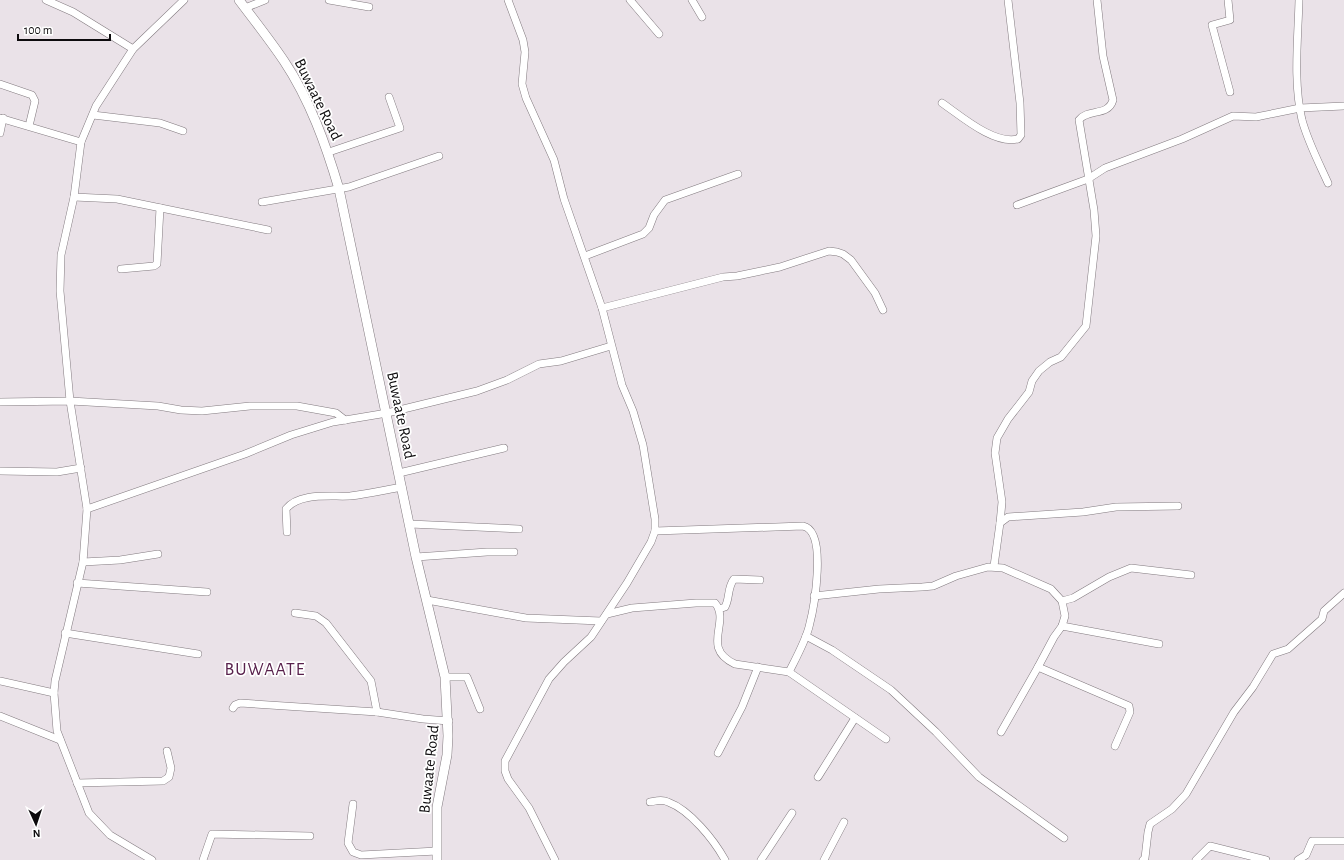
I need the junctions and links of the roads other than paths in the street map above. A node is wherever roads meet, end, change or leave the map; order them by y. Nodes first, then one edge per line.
1 (46, 0) edge
2 (184, 0) edge
3 (238, 0) edge
4 (266, 0) edge
5 (329, 0) edge
6 (508, 0) edge
7 (630, 0) edge
8 (692, 0) edge
9 (1008, 0) edge
10 (1098, 0) edge
11 (1228, 0) edge
12 (1300, 0) edge
13 (369, 7) dead end
14 (244, 8) junction
15 (702, 17) dead end
16 (659, 34) dead end
17 (134, 49) junction
18 (0, 84) edge
19 (1230, 92) dead end
20 (389, 97) dead end
21 (942, 103) dead end
22 (1344, 106) edge
23 (1300, 108) junction
24 (93, 115) junction
25 (2, 118) edge
26 (29, 126) junction
27 (183, 131) dead end
28 (0, 133) edge
29 (81, 142) junction
30 (329, 152) junction
31 (439, 156) dead end
32 (738, 174) dead end
33 (1088, 179) junction
34 (1328, 183) dead end
35 (339, 189) junction
36 (74, 196) junction
37 (262, 202) dead end
38 (1017, 205) dead end
39 (160, 208) junction
40 (268, 230) dead end
41 (585, 256) junction
42 (121, 269) dead end
43 (602, 308) junction
44 (883, 310) dead end
45 (612, 346) junction
46 (70, 401) junction
47 (0, 402) edge
48 (387, 413) junction
49 (345, 420) junction
50 (504, 448) dead end
51 (80, 468) junction
52 (0, 471) edge
53 (399, 473) junction
54 (402, 487) junction
55 (1178, 506) dead end
56 (87, 509) junction
57 (1000, 522) junction
58 (410, 524) junction
59 (520, 529) dead end
60 (655, 531) junction
61 (287, 532) dead end
62 (514, 552) dead end
63 (158, 554) dead end
64 (416, 557) junction
65 (83, 562) junction
66 (994, 566) junction
67 (1191, 575) dead end
68 (760, 580) dead end
69 (77, 583) junction
70 (207, 592) dead end
71 (1344, 593) edge
72 (814, 596) junction
73 (427, 600) junction
74 (1062, 601) junction
75 (719, 609) junction
76 (295, 613) dead end
77 (607, 614) junction
78 (601, 621) junction
79 (1062, 626) junction
80 (65, 633) junction
81 (806, 636) junction
82 (1159, 644) dead end
83 (198, 654) dead end
84 (758, 667) junction
85 (1038, 667) junction
86 (789, 672) junction
87 (445, 677) junction
88 (0, 681) edge
89 (54, 693) junction
90 (233, 708) dead end
91 (480, 709) dead end
92 (377, 712) junction
93 (0, 716) edge
94 (855, 718) junction
95 (449, 720) junction
96 (1001, 732) dead end
97 (886, 739) dead end
98 (60, 740) junction
99 (1115, 746) dead end
100 (167, 751) dead end
101 (718, 753) dead end
102 (818, 777) dead end
103 (77, 783) junction
104 (650, 802) dead end
105 (353, 804) dead end
106 (792, 813) dead end
107 (844, 822) dead end
108 (310, 836) dead end
109 (1064, 838) dead end
110 (1344, 841) edge
111 (437, 855) edge
112 (152, 860) edge
113 (203, 860) edge
114 (555, 860) edge
115 (725, 860) edge
116 (761, 860) edge
117 (824, 860) edge
118 (1143, 860) edge
119 (1196, 860) edge
120 (1266, 860) edge
121 (1298, 860) edge

1 - 17 street
2 - 17 street
3 - 14 street, Buwaate Road
4 - 14 street
5 - 13 street
6 - 41 street
7 - 16 street
8 - 15 street
9 - 21 street
10 - 33 street
11 - 19 street
12 - 23 street
14 - 30 street, Buwaate Road
17 - 24 street
18 - 26 street
20 - 30 street
22 - 23 street
23 - 33 street
23 - 34 street
24 - 27 street
24 - 29 street
25 - 26 street
25 - 28 street
26 - 29 street
29 - 36 street
30 - 35 street, Buwaate Road
31 - 35 street
32 - 41 street
33 - 38 street
33 - 57 street
35 - 37 street
35 - 48 street, Buwaate Road
36 - 39 street
36 - 46 street
39 - 40 street
39 - 42 street
41 - 43 street
43 - 44 street
43 - 45 street
45 - 48 street
45 - 60 street
46 - 47 street
46 - 49 street
46 - 51 street
48 - 49 street
48 - 53 street, Buwaate Road
49 - 56 street
50 - 53 street
51 - 52 street
51 - 56 street
53 - 54 street, Buwaate Road
54 - 58 street, Buwaate Road
54 - 61 street
55 - 57 street
56 - 65 street
57 - 66 street
58 - 59 street
58 - 64 street, Buwaate Road
60 - 72 street
60 - 77 street
62 - 64 street
63 - 65 street
64 - 73 street, Buwaate Road
65 - 69 street
66 - 72 street
66 - 74 street
67 - 74 street
68 - 75 street
69 - 70 street
69 - 80 street
71 - 118 street
72 - 81 street
73 - 78 street
73 - 87 street, Buwaate Road
74 - 79 street
75 - 77 street
75 - 84 street
76 - 92 street
77 - 78 street
78 - 114 street
79 - 82 street
79 - 85 street
80 - 83 street
80 - 89 street
81 - 86 street
81 - 109 street
84 - 86 street
84 - 101 street
85 - 96 street
85 - 99 street
86 - 94 street
87 - 91 street
87 - 95 street, Buwaate Road
88 - 89 street
89 - 98 street
90 - 92 street
92 - 95 street
93 - 98 street
94 - 97 street
94 - 102 street
95 - 111 street, Buwaate Road
98 - 103 street
100 - 103 street
103 - 112 street
104 - 115 street
105 - 111 street
106 - 116 street
107 - 117 street
108 - 113 street
110 - 121 street
119 - 120 street

